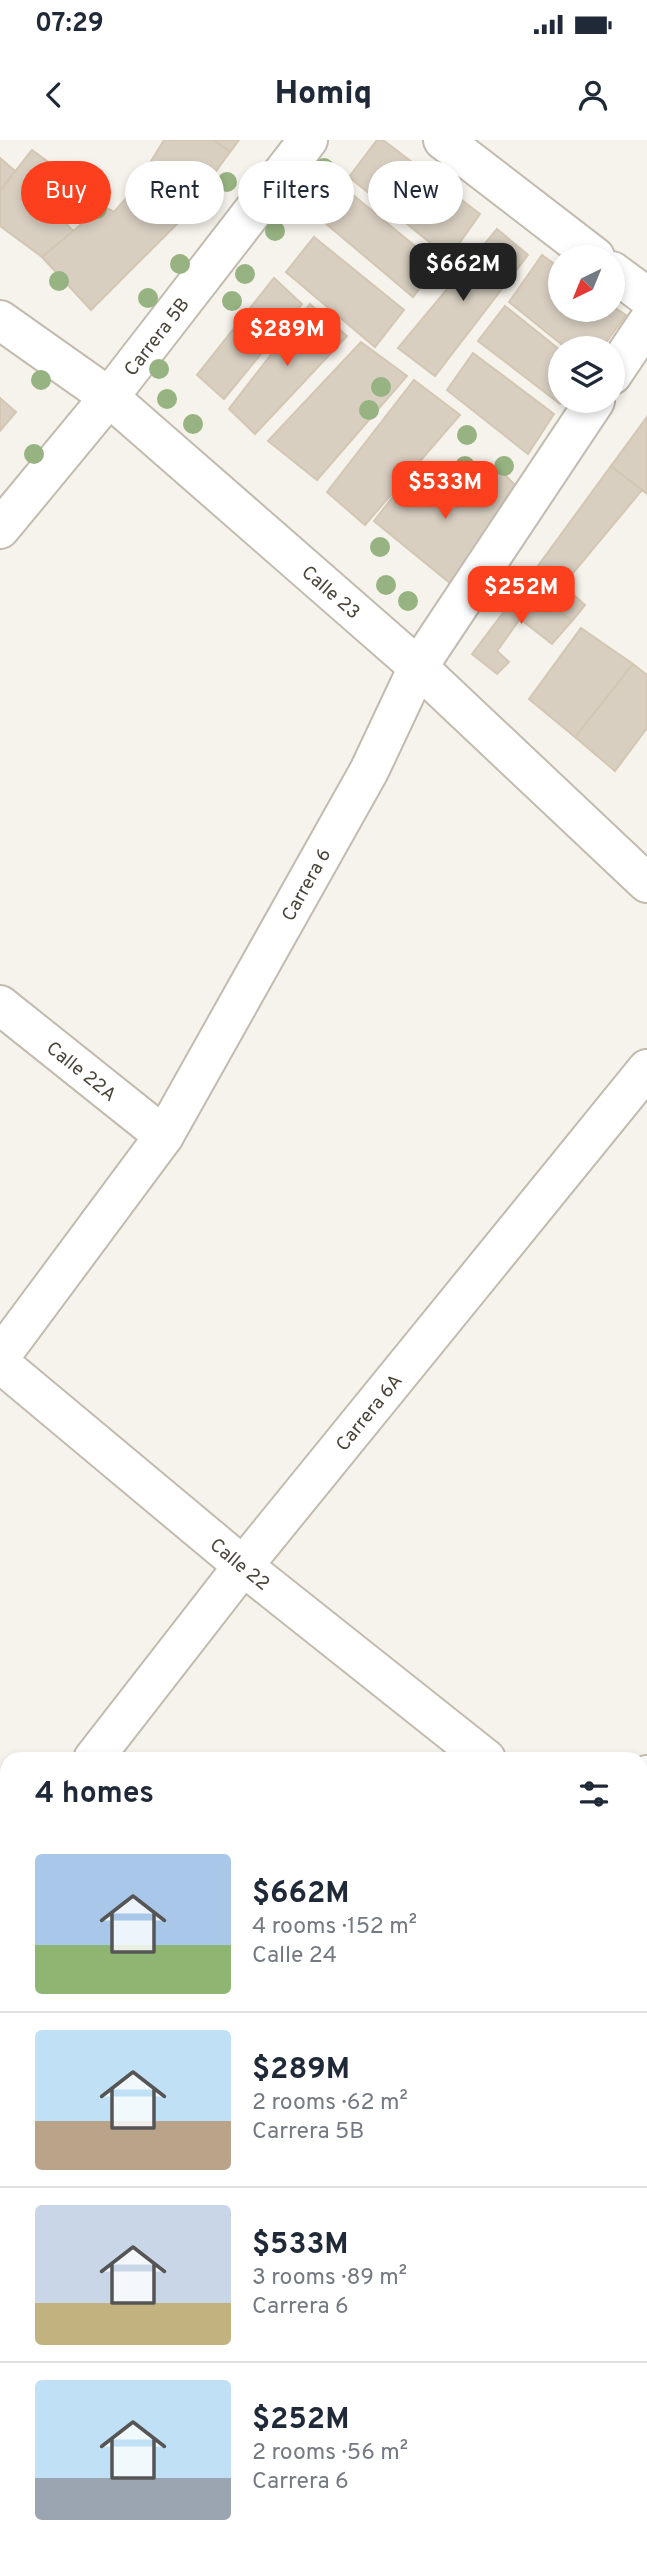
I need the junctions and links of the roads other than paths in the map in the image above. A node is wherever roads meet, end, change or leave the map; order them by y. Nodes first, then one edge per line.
1 (308, 140) edge
2 (443, 140) edge
3 (579, 245) edge
4 (625, 281) edge
5 (647, 297) edge
6 (0, 320) edge
7 (647, 323) edge
8 (625, 355) edge
9 (109, 397) junction
10 (587, 413) edge
11 (0, 529) edge
12 (418, 667) junction
13 (647, 883) edge
14 (0, 1005) edge
15 (647, 1069) edge
16 (164, 1136) junction
17 (0, 1357) edge
18 (0, 1363) edge
19 (243, 1566) junction
20 (98, 1752) edge
21 (477, 1752) edge

1 - 9 street, Carrera 5B
2 - 3 street
4 - 5 street
6 - 9 street, Calle 23
7 - 8 street
9 - 11 street, Carrera 5B
9 - 12 street, Calle 23
10 - 12 street, Carrera 6
12 - 13 street, Calle 23
12 - 16 street, Carrera 6
14 - 16 street, Calle 22A
15 - 19 street, Carrera 6A
16 - 17 street, Carrera 6
18 - 19 street, Calle 22
19 - 20 street, Carrera 6A
19 - 21 street, Calle 22

